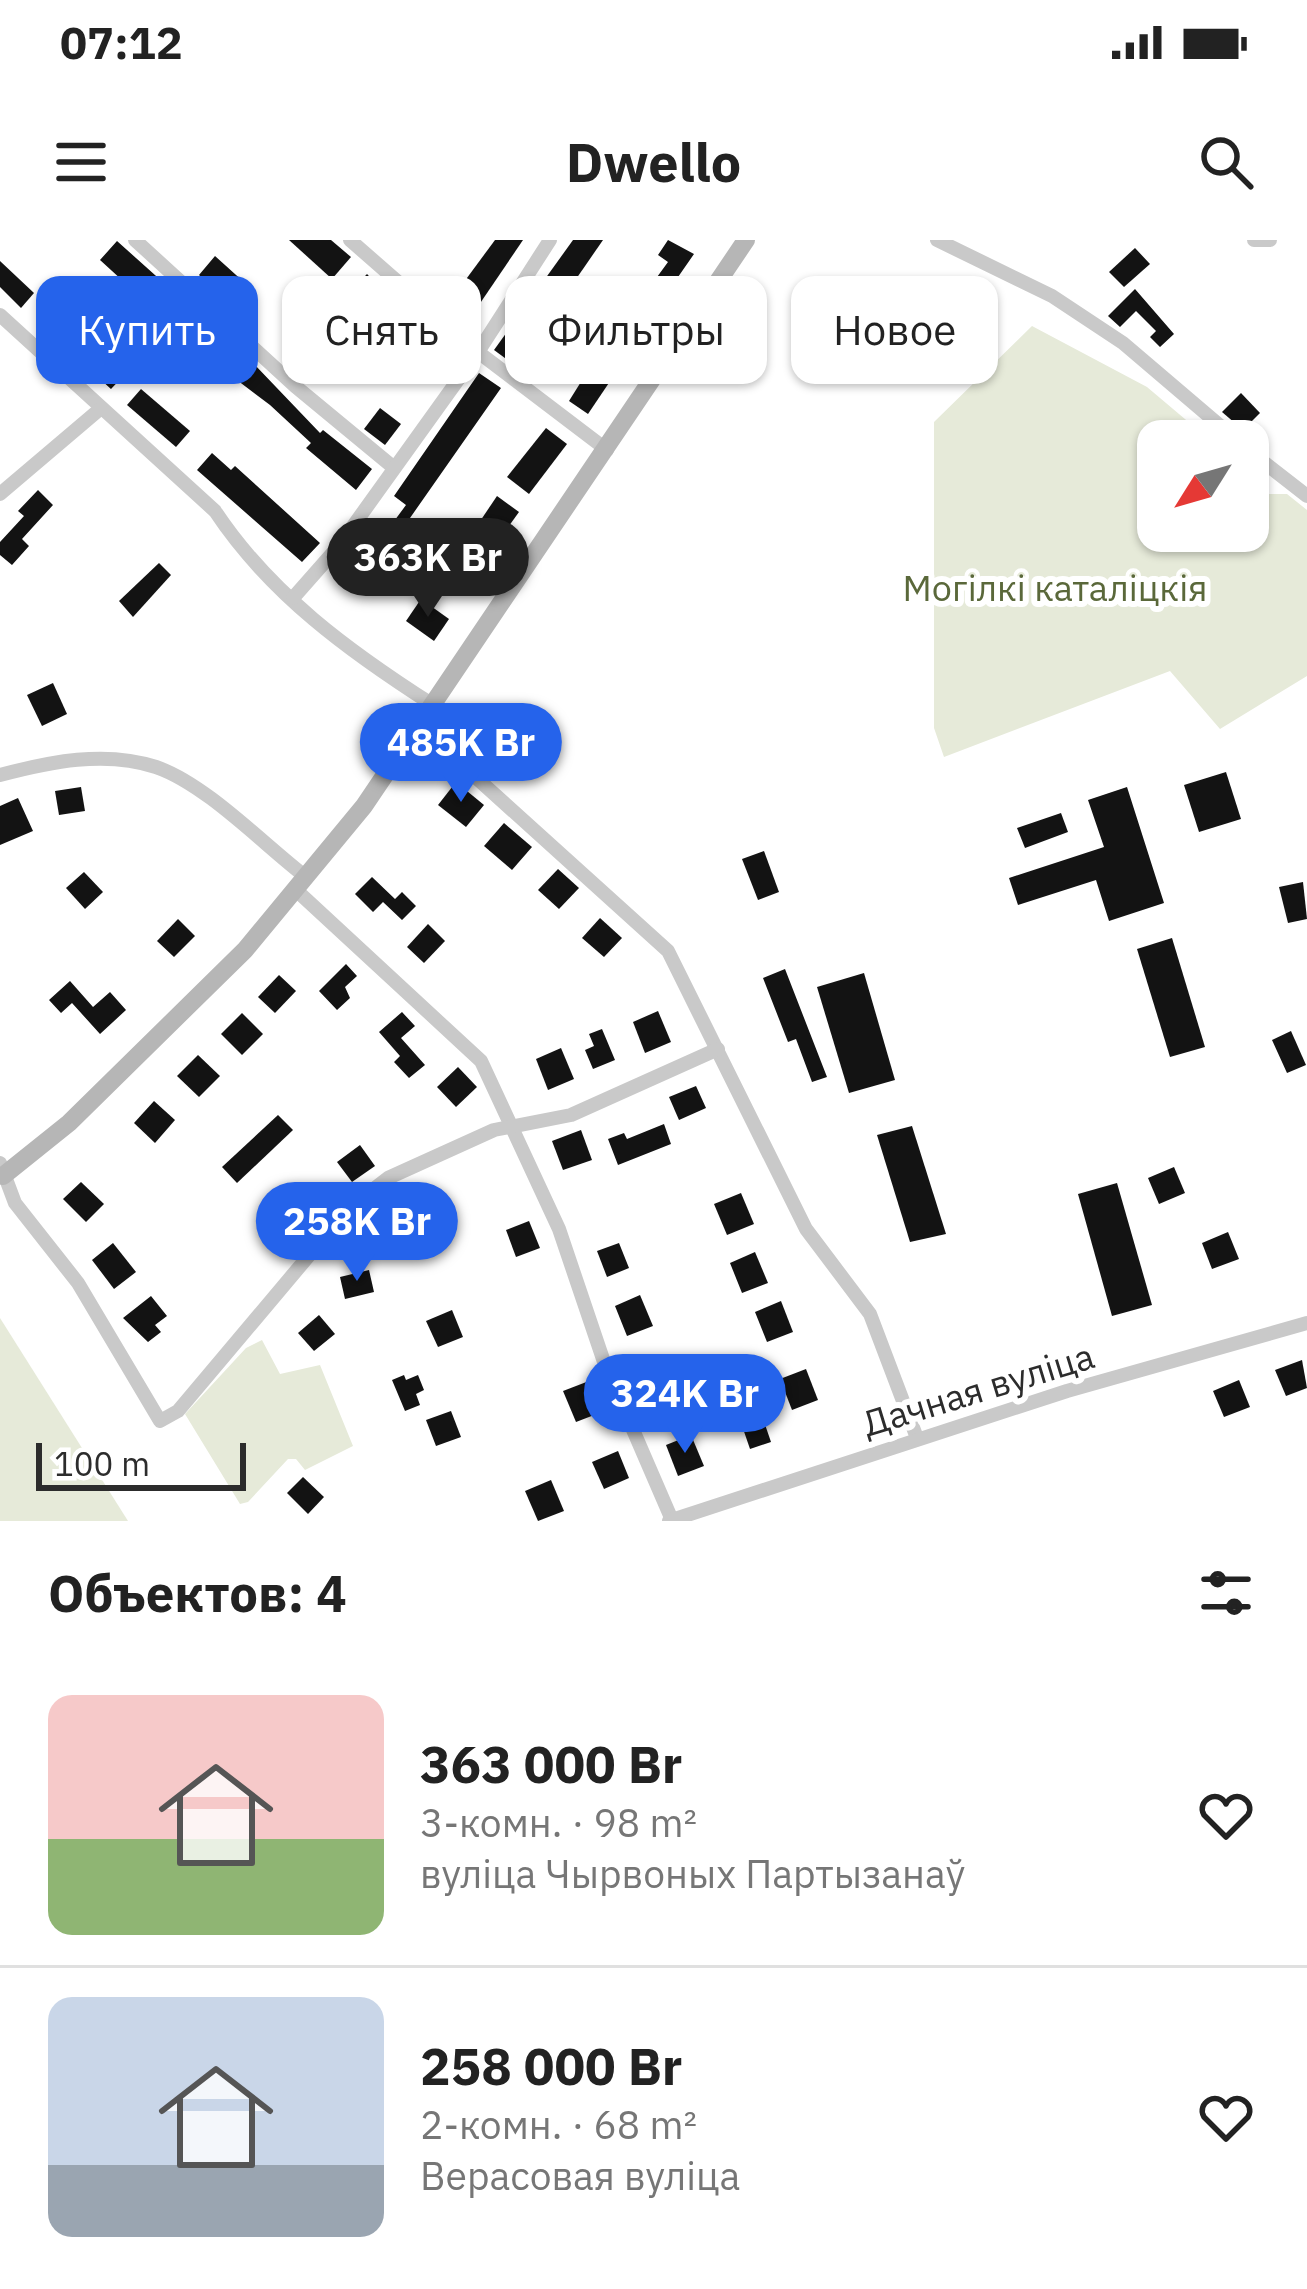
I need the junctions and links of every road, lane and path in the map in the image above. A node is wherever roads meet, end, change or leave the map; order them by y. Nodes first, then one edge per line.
1 (135, 240) edge
2 (550, 240) edge
3 (746, 240) edge
4 (938, 240) edge
5 (1254, 240) edge
6 (1270, 240) edge
7 (360, 243) edge
8 (396, 276) edge
9 (0, 315) edge
10 (481, 347) edge
11 (481, 354) edge
12 (454, 384) edge
13 (100, 410) junction
14 (1213, 420) edge
15 (607, 449) junction
16 (1269, 466) edge
17 (393, 467) junction
18 (0, 494) edge
19 (1307, 496) edge
20 (293, 598) junction
21 (433, 705) junction
22 (419, 726) junction
23 (0, 776) edge
24 (301, 884) junction
25 (718, 1049) junction
26 (514, 1124) junction
27 (2, 1170) edge
28 (1307, 1323) edge
29 (917, 1438) junction
30 (670, 1521) edge

1 - 17 street
2 - 10 street
3 - 15 street
4 - 14 street
5 - 6 street
7 - 8 street
9 - 13 street
11 - 15 street
12 - 17 street
13 - 18 street
13 - 20 street
15 - 21 street
16 - 19 street
17 - 20 street
20 - 21 street
21 - 22 street
22 - 24 street
22 - 25 street
23 - 24 street
24 - 26 street
24 - 27 street
25 - 26 street
25 - 29 street
26 - 27 street
26 - 30 street
28 - 29 street, Дачная вуліца
29 - 30 street, Дачная вуліца

